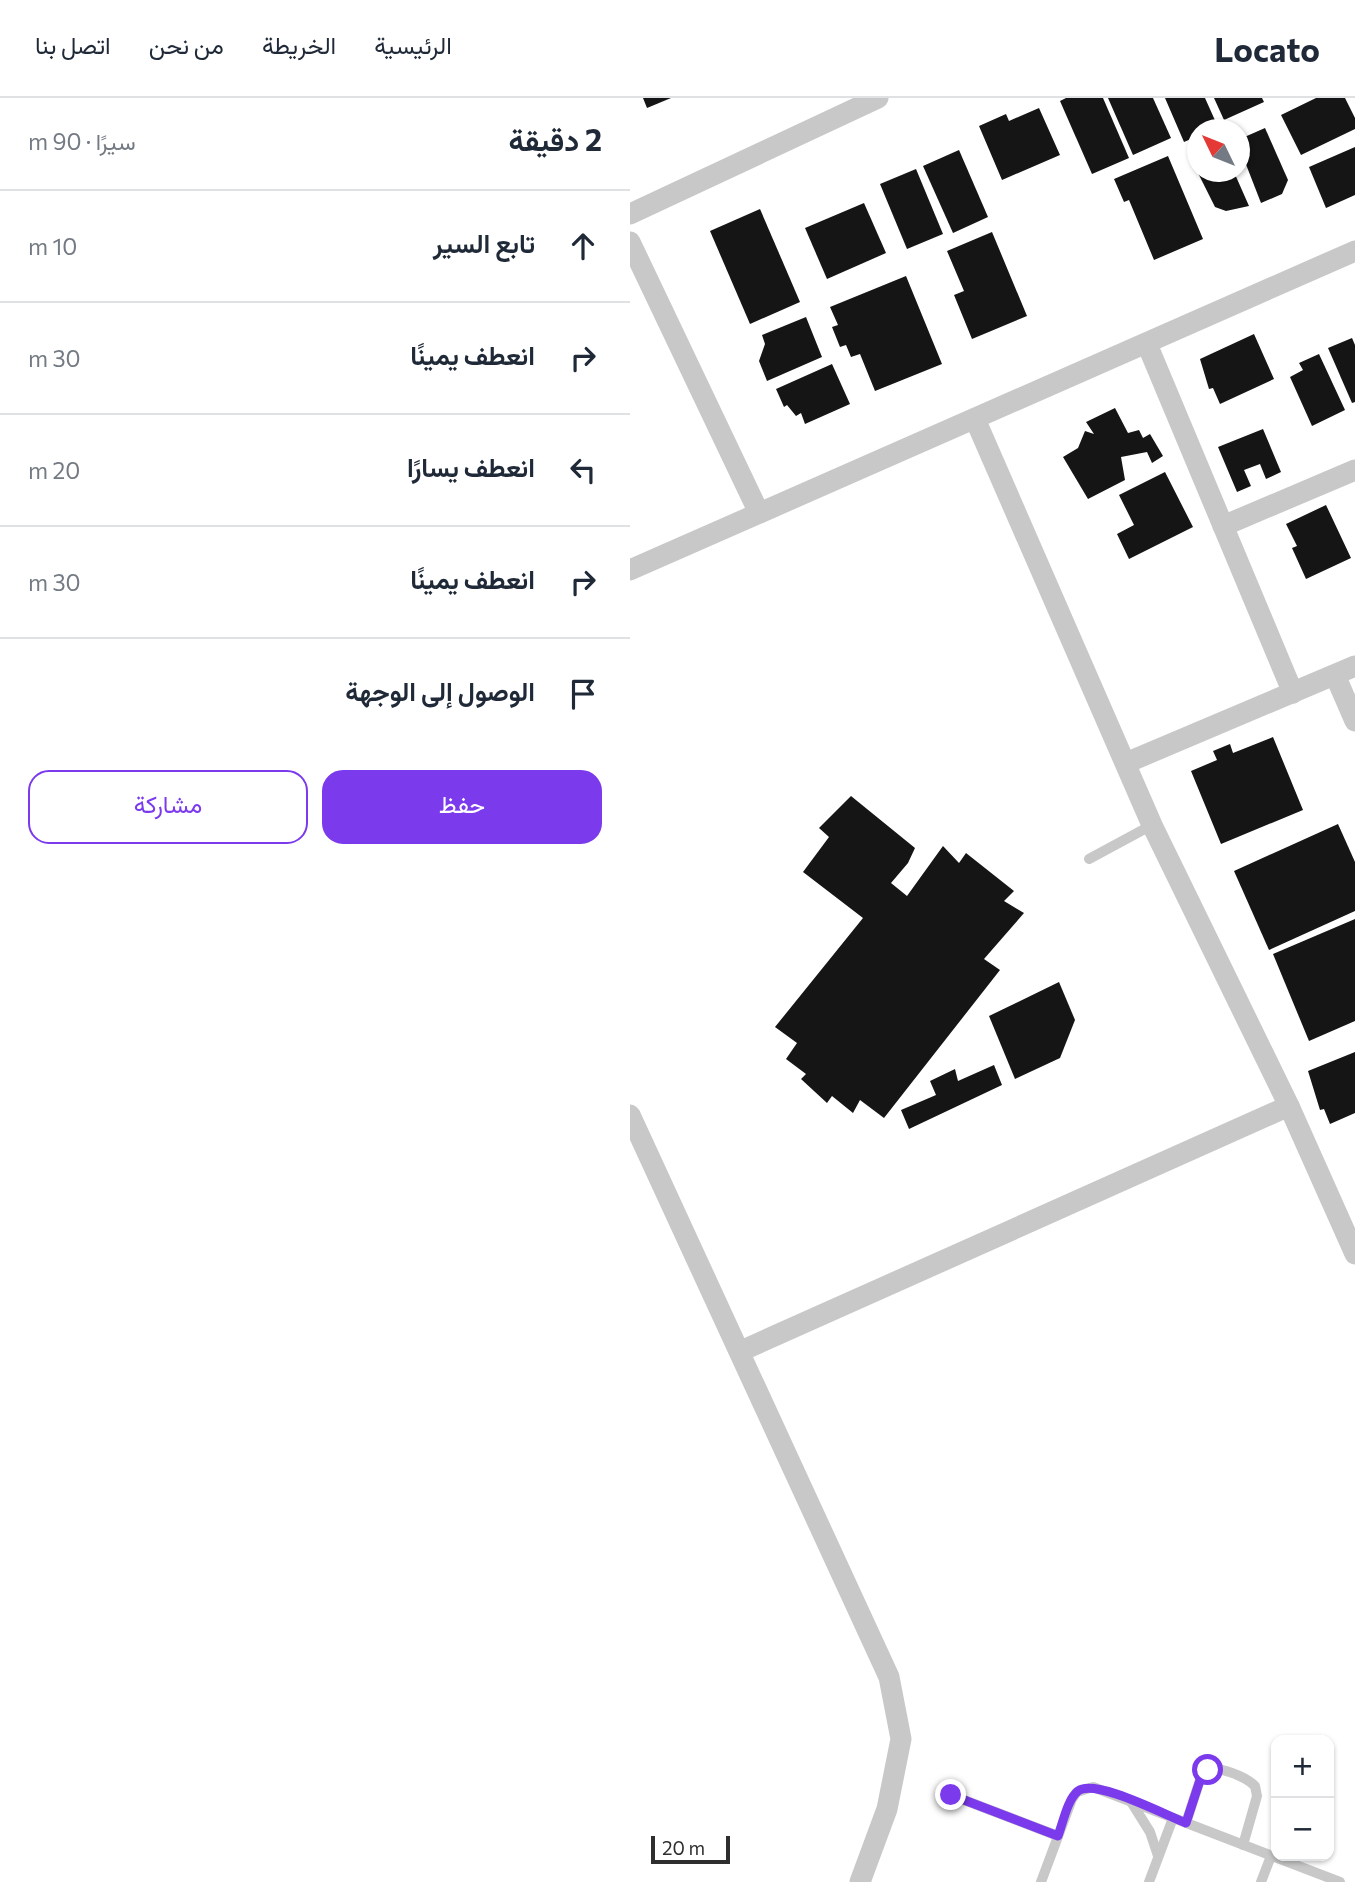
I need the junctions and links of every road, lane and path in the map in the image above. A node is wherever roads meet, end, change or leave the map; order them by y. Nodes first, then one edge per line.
1 (878, 98) edge
2 (630, 214) edge
3 (630, 242) edge
4 (1355, 251) edge
5 (1147, 344) junction
6 (975, 419) junction
7 (1355, 470) edge
8 (759, 513) junction
9 (1223, 526) junction
10 (630, 570) edge
11 (1355, 666) edge
12 (1335, 675) junction
13 (1293, 693) junction
14 (1355, 721) edge
15 (1126, 763) junction
16 (1152, 824) junction
17 (1089, 859) dead end
18 (1289, 1106) junction
19 (630, 1115) edge
20 (1355, 1254) edge
21 (741, 1351) junction
22 (951, 1795) dead end
23 (1130, 1800) junction
24 (1173, 1818) junction
25 (1186, 1823) junction
26 (1058, 1836) junction
27 (1243, 1845) junction
28 (1158, 1856) junction
29 (1271, 1856) joint
30 (1284, 1861) edge
31 (860, 1882) edge
32 (1041, 1882) edge
33 (1149, 1882) edge
34 (1261, 1882) edge
35 (1340, 1882) edge

1 - 2 street
3 - 8 street
4 - 5 street
5 - 6 street
5 - 9 street
6 - 8 street
6 - 15 street
7 - 9 street
8 - 10 street
9 - 13 street
11 - 12 street
12 - 13 street
12 - 14 street
13 - 15 street
15 - 16 street
16 - 17 lane
16 - 18 street
18 - 20 street
18 - 21 street
19 - 21 street
21 - 31 street
22 - 26 lane
23 - 24 lane
23 - 26 lane
23 - 28 lane
24 - 25 lane
24 - 28 lane
25 - 27 lane
25 - 27 lane
26 - 32 lane
27 - 29 lane
28 - 33 lane
29 - 34 lane
30 - 35 lane

